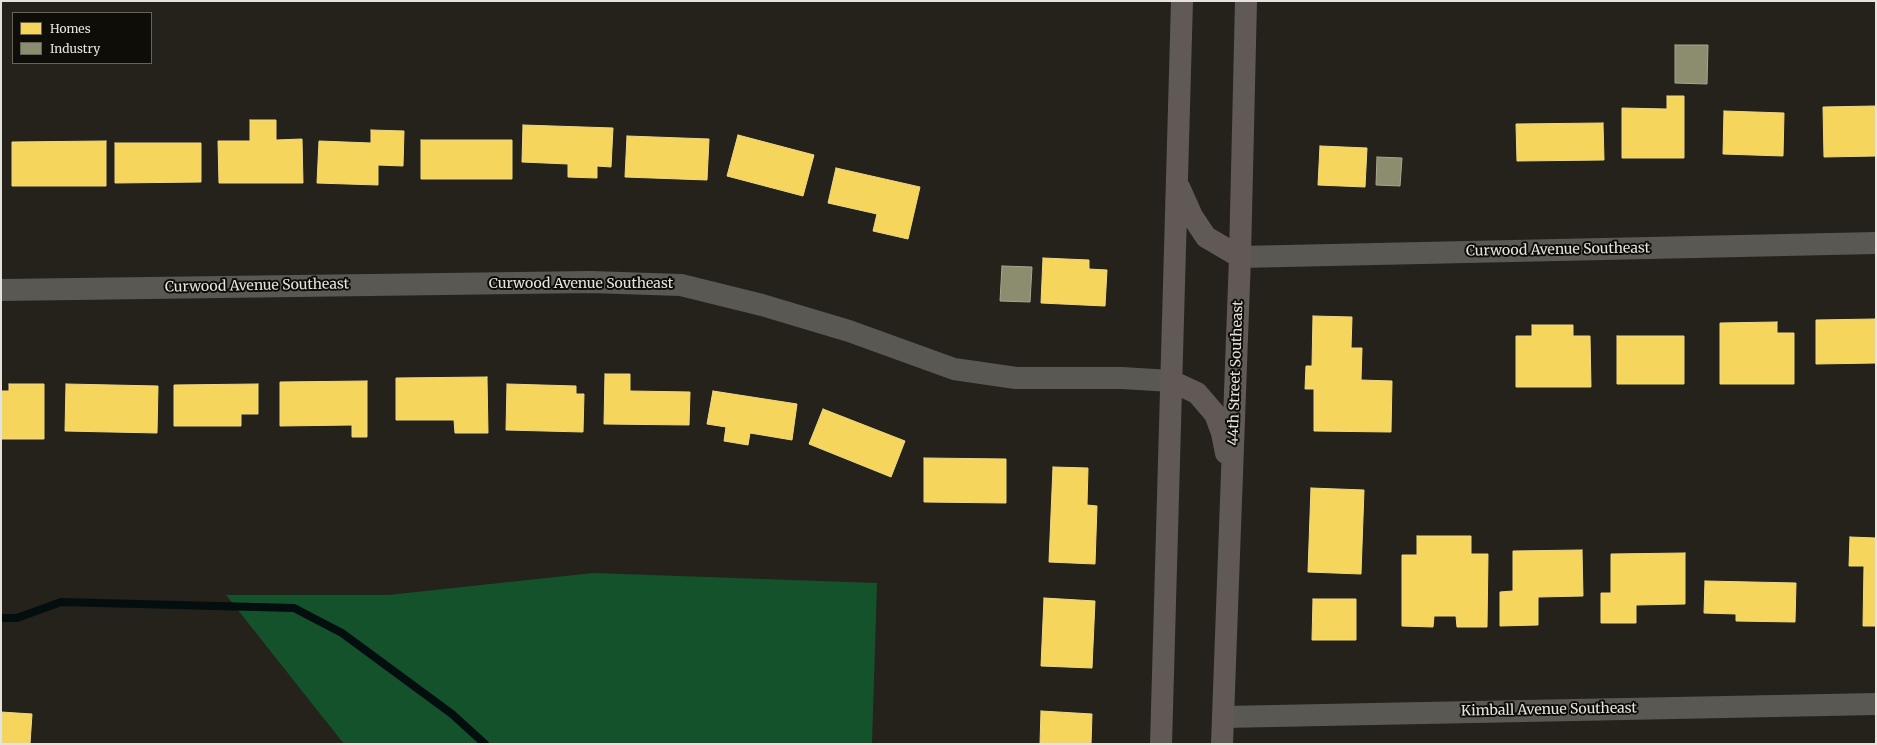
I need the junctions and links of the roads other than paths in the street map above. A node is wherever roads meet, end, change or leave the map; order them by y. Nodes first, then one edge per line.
1 (1182, 1) edge
2 (1246, 1) edge
3 (1176, 180) junction
4 (1876, 243) edge
5 (1240, 257) junction
6 (1, 290) edge
7 (1170, 381) junction
8 (1231, 485) junction
9 (1876, 704) edge
10 (1223, 717) junction
11 (1161, 744) edge
12 (1222, 744) edge

1 - 3 main road
2 - 5 main road, 44th Street Southeast
3 - 5 main road
3 - 7 main road
4 - 5 street, Curwood Avenue Southeast
5 - 8 main road, 44th Street Southeast
6 - 7 street, Curwood Avenue Southeast
7 - 8 main road
7 - 11 main road
8 - 10 main road, 44th Street Southeast
9 - 10 street, Kimball Avenue Southeast
10 - 12 main road, 44th Street Southeast

